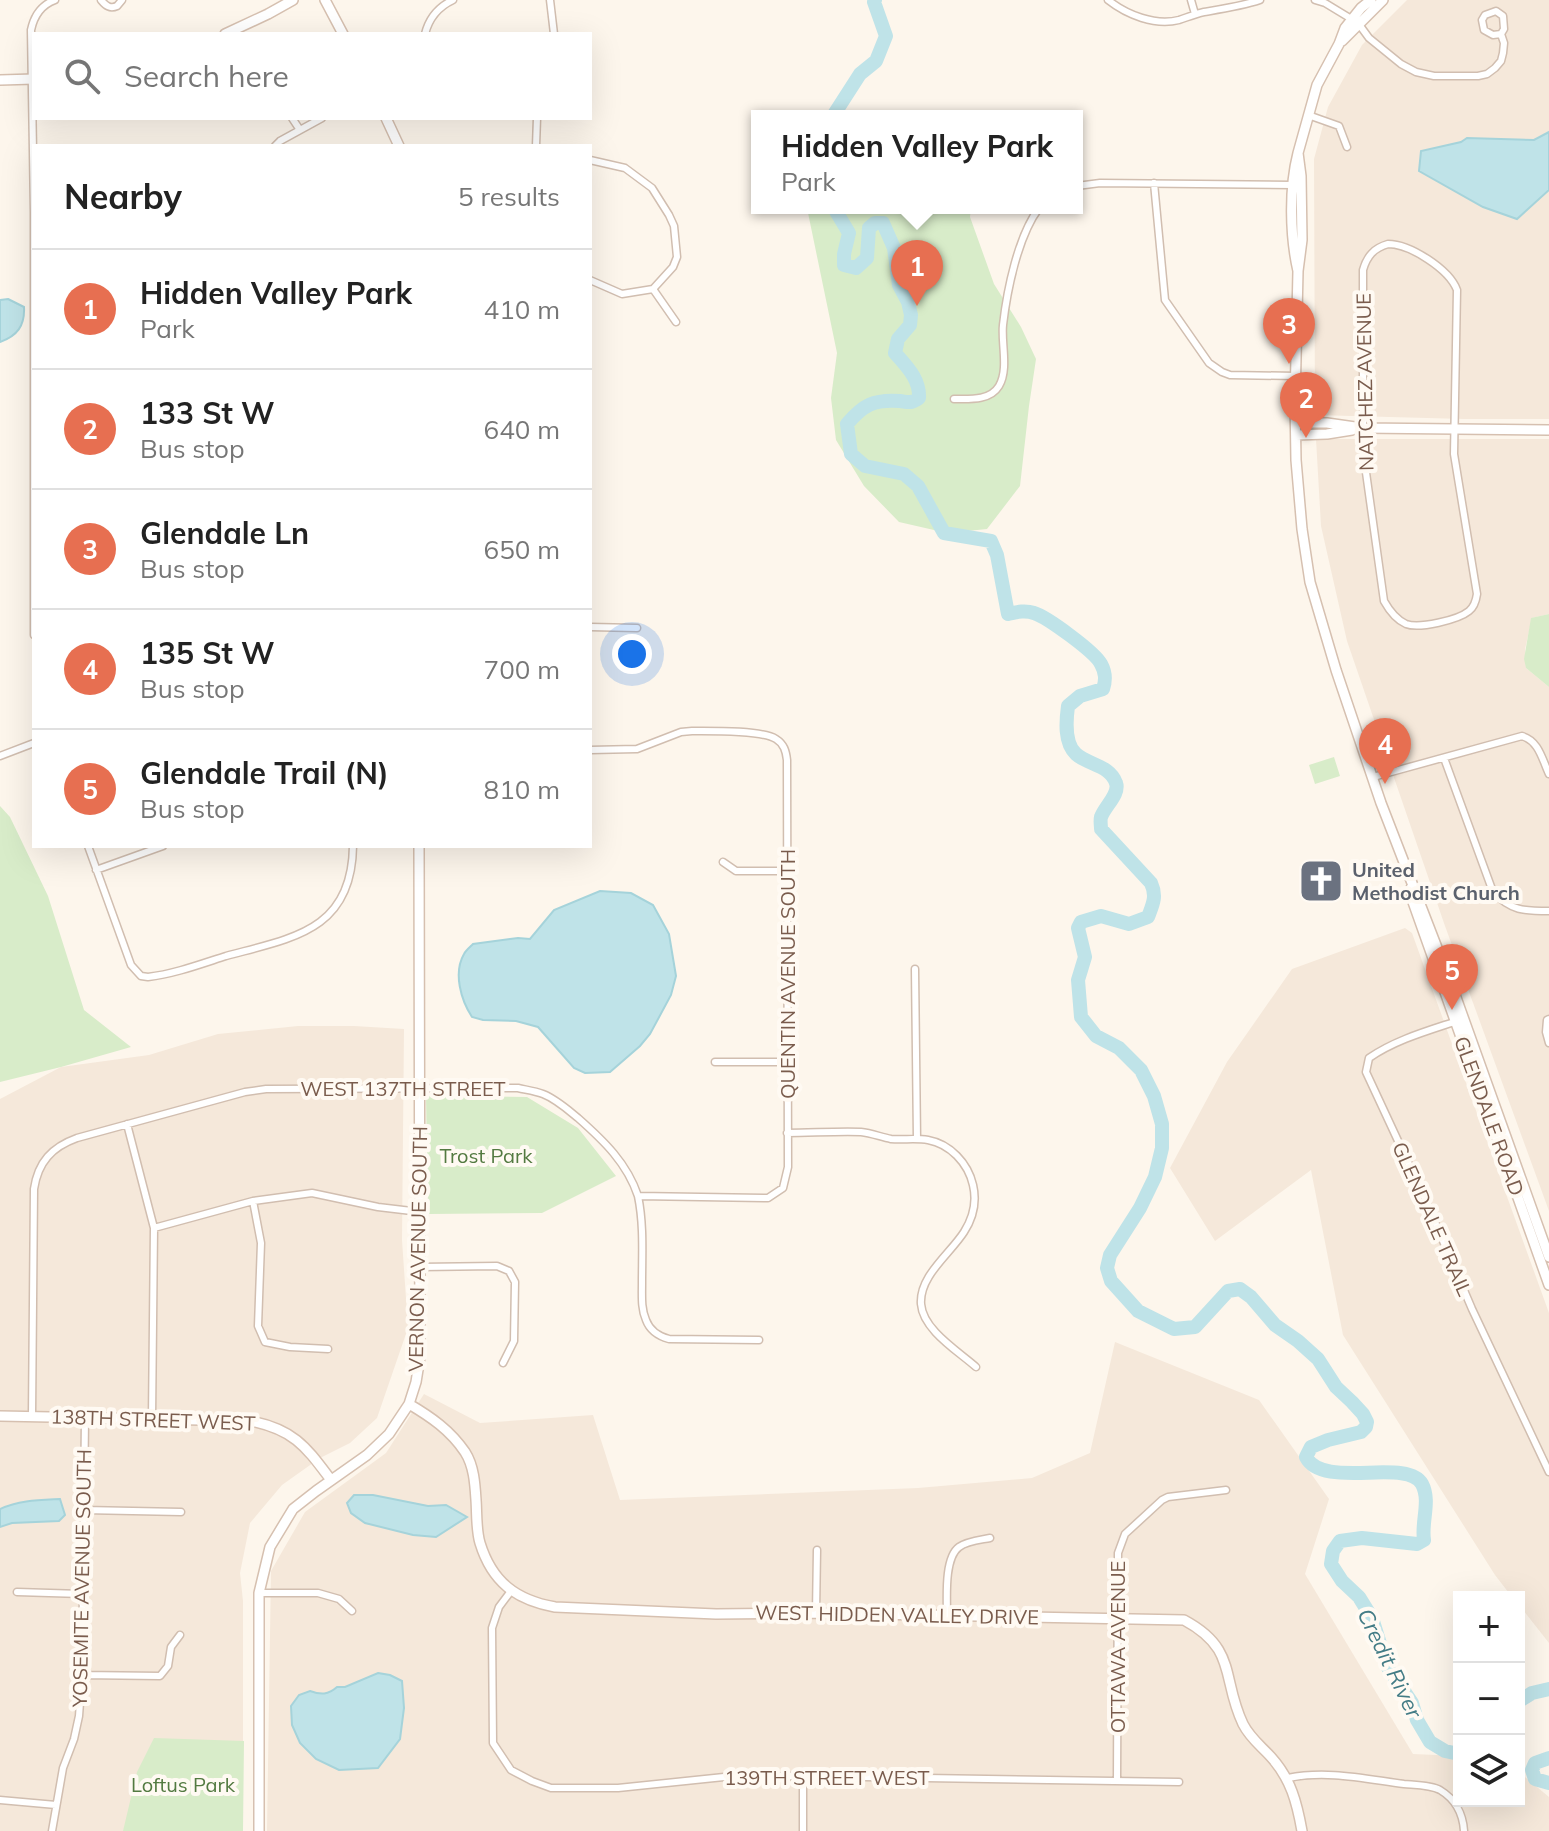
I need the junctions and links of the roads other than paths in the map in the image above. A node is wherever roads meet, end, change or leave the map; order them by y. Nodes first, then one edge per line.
1 (55, 0) edge
2 (101, 0) edge
3 (122, 0) edge
4 (293, 0) edge
5 (325, 0) edge
6 (453, 0) edge
7 (550, 0) edge
8 (1108, 0) edge
9 (1191, 0) edge
10 (1260, 0) edge
11 (1315, 0) edge
12 (1371, 0) edge
13 (1383, 0) edge
14 (1195, 14) junction
15 (1355, 22) junction
16 (229, 32) edge
17 (342, 32) edge
18 (426, 32) edge
19 (554, 32) edge
20 (1501, 34) dead end
21 (32, 54) edge
22 (32, 79) edge
23 (0, 80) edge
24 (1308, 115) junction
25 (33, 120) edge
26 (293, 120) edge
27 (318, 120) edge
28 (387, 120) edge
29 (537, 120) edge
30 (300, 130) junction
31 (33, 144) edge
32 (278, 144) edge
33 (398, 144) edge
34 (536, 144) edge
35 (1347, 147) dead end
36 (592, 160) edge
37 (1154, 183) junction
38 (1083, 185) edge
39 (1297, 185) junction
40 (1035, 214) edge
41 (592, 281) edge
42 (653, 289) junction
43 (676, 322) dead end
44 (1296, 376) junction
45 (954, 399) dead end
46 (1296, 423) junction
47 (1362, 428) junction
48 (1454, 429) junction
49 (1549, 430) edge
50 (1296, 435) junction
51 (592, 627) edge
52 (637, 628) dead end
53 (32, 744) edge
54 (592, 750) edge
55 (0, 756) edge
56 (1444, 758) junction
57 (1549, 774) edge
58 (1373, 777) junction
59 (89, 848) edge
60 (157, 848) edge
61 (353, 848) edge
62 (419, 848) edge
63 (723, 862) dead end
64 (96, 870) junction
65 (788, 871) junction
66 (1549, 911) edge
67 (915, 969) dead end
68 (1459, 1020) junction
69 (1548, 1020) edge
70 (1549, 1043) edge
71 (715, 1062) dead end
72 (789, 1062) junction
73 (419, 1088) junction
74 (127, 1124) junction
75 (787, 1133) junction
76 (917, 1139) junction
77 (638, 1196) junction
78 (253, 1201) junction
79 (420, 1212) junction
80 (154, 1228) junction
81 (1544, 1247) edge
82 (420, 1267) junction
83 (1549, 1285) edge
84 (759, 1340) dead end
85 (328, 1349) dead end
86 (503, 1363) dead end
87 (976, 1367) dead end
88 (409, 1404) junction
89 (0, 1416) edge
90 (32, 1416) junction
91 (85, 1418) junction
92 (152, 1418) junction
93 (1549, 1472) edge
94 (331, 1480) junction
95 (1226, 1490) dead end
96 (84, 1510) junction
97 (181, 1512) dead end
98 (990, 1538) dead end
99 (817, 1550) dead end
100 (511, 1591) junction
101 (17, 1592) dead end
102 (259, 1593) junction
103 (82, 1594) junction
104 (352, 1611) dead end
105 (816, 1613) junction
106 (947, 1615) junction
107 (1118, 1619) junction
108 (180, 1635) dead end
109 (82, 1675) junction
110 (803, 1776) junction
111 (1288, 1778) junction
112 (1117, 1780) junction
113 (1179, 1782) dead end
114 (0, 1800) edge
115 (56, 1805) junction
116 (52, 1831) edge
117 (259, 1831) edge
118 (803, 1831) edge
119 (1302, 1831) edge
120 (1464, 1831) edge

1 - 21 street
2 - 3 street
4 - 16 street
5 - 17 street
6 - 18 street
7 - 19 street
8 - 14 street
9 - 14 street
10 - 14 street
11 - 15 street
12 - 15 street
13 - 15 street
15 - 20 street
15 - 24 street
22 - 23 street
24 - 35 street
24 - 39 street
25 - 31 street
26 - 30 street
27 - 30 street
28 - 33 street
29 - 34 street
30 - 32 street
36 - 42 street
37 - 38 street
37 - 39 street
37 - 44 street
39 - 44 street
40 - 45 street
41 - 42 street
42 - 43 street
44 - 46 street
46 - 47 street
46 - 50 street
47 - 48 street
47 - 48 street, NATCHEZ AVENUE
47 - 48 street, NATCHEZ AVENUE
47 - 50 street
48 - 49 street
50 - 58 street
51 - 52 street
53 - 55 street
54 - 65 street, QUENTIN AVENUE SOUTH
56 - 57 street
56 - 58 street
56 - 66 street
58 - 68 street, GLENDALE ROAD
59 - 64 street
60 - 64 street
61 - 64 street
62 - 73 street, VERNON AVENUE SOUTH
63 - 65 street
65 - 72 street, QUENTIN AVENUE SOUTH
67 - 76 street
68 - 81 street, GLENDALE ROAD
68 - 93 street, GLENDALE TRAIL
69 - 70 street
71 - 72 street
72 - 75 street, QUENTIN AVENUE SOUTH
73 - 74 street, WEST 137TH STREET
73 - 77 street, WEST 137TH STREET
73 - 79 street, VERNON AVENUE SOUTH
74 - 80 street
74 - 90 street, WEST 137TH STREET
75 - 76 street
75 - 77 street, QUENTIN AVENUE SOUTH
76 - 87 street
77 - 84 street
78 - 79 street
78 - 80 street
78 - 85 street
79 - 82 street, VERNON AVENUE SOUTH
80 - 92 street
81 - 83 street, GLENDALE ROAD
82 - 86 street
82 - 88 street, VERNON AVENUE SOUTH
88 - 94 street, VERNON AVENUE SOUTH
88 - 100 street
89 - 90 street, 138TH STREET WEST
90 - 91 street, 138TH STREET WEST
91 - 92 street, 138TH STREET WEST
91 - 96 street, YOSEMITE AVENUE SOUTH
92 - 94 street, 138TH STREET WEST
94 - 102 street, VERNON AVENUE SOUTH
95 - 107 street, OTTAWA AVENUE
96 - 97 street
96 - 103 street, YOSEMITE AVENUE SOUTH
98 - 106 street
99 - 105 street
100 - 105 street, WEST HIDDEN VALLEY DRIVE
100 - 110 street, 139TH STREET WEST
101 - 103 street
102 - 104 street
102 - 117 street, VERNON AVENUE SOUTH
103 - 109 street, YOSEMITE AVENUE SOUTH
105 - 106 street, WEST HIDDEN VALLEY DRIVE
106 - 107 street, WEST HIDDEN VALLEY DRIVE
107 - 111 street, WEST HIDDEN VALLEY DRIVE
107 - 112 street, OTTAWA AVENUE
108 - 109 street
109 - 115 street, YOSEMITE AVENUE SOUTH
110 - 112 street, 139TH STREET WEST
110 - 118 street
111 - 119 street
111 - 120 street
112 - 113 street, 139TH STREET WEST
114 - 115 street
115 - 116 street, YOSEMITE AVENUE SOUTH

